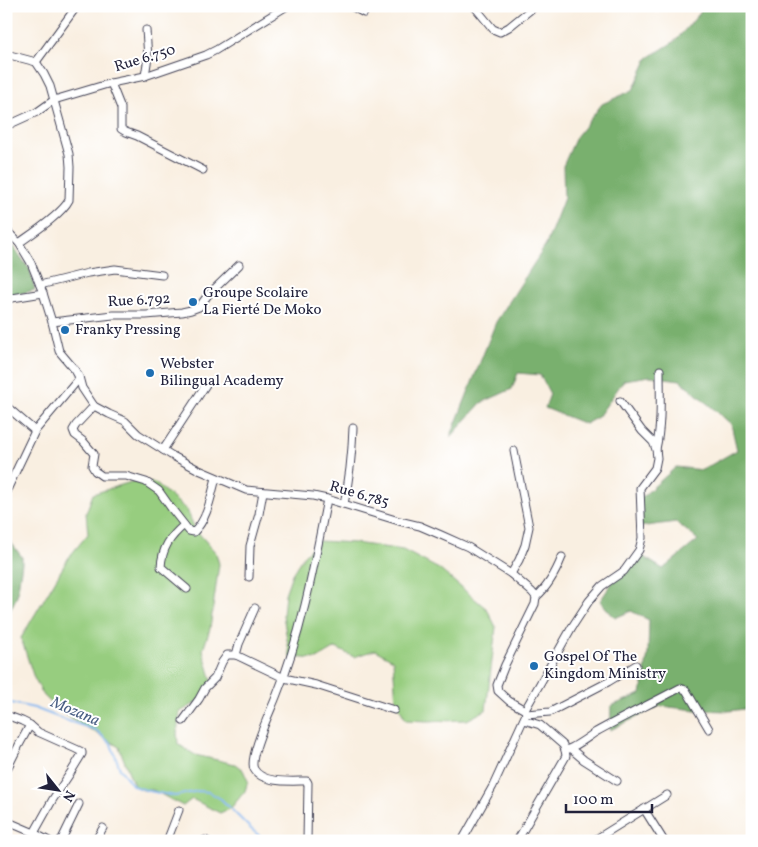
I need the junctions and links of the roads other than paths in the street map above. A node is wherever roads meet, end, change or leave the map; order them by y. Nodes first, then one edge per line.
1 (77, 6) edge
2 (287, 6) edge
3 (352, 6) edge
4 (474, 6) edge
5 (535, 6) edge
6 (364, 13) dead end
7 (146, 30) dead end
8 (6, 54) edge
9 (36, 62) junction
10 (146, 76) junction
11 (111, 84) junction
12 (54, 100) junction
13 (6, 126) edge
14 (203, 170) dead end
15 (6, 230) edge
16 (19, 243) junction
17 (239, 265) dead end
18 (162, 275) dead end
19 (40, 285) junction
20 (43, 293) junction
21 (6, 299) edge
22 (52, 322) junction
23 (660, 370) dead end
24 (79, 377) junction
25 (207, 383) dead end
26 (620, 401) dead end
27 (6, 406) edge
28 (94, 406) junction
29 (353, 428) dead end
30 (35, 431) junction
31 (656, 449) junction
32 (163, 450) junction
33 (514, 451) dead end
34 (216, 478) junction
35 (6, 492) edge
36 (263, 492) junction
37 (327, 499) junction
38 (344, 504) junction
39 (184, 525) junction
40 (562, 558) dead end
41 (511, 574) junction
42 (249, 578) dead end
43 (187, 589) dead end
44 (536, 597) junction
45 (255, 608) dead end
46 (236, 656) junction
47 (636, 666) dead end
48 (284, 678) junction
49 (394, 710) dead end
50 (6, 715) edge
51 (525, 715) junction
52 (183, 721) dead end
53 (30, 725) junction
54 (709, 729) dead end
55 (568, 750) junction
56 (6, 771) edge
57 (617, 781) dead end
58 (667, 795) dead end
59 (79, 804) dead end
60 (644, 809) junction
61 (179, 810) dead end
62 (6, 822) edge
63 (103, 828) dead end
64 (34, 833) junction
65 (49, 841) edge
66 (61, 841) edge
67 (95, 841) edge
68 (167, 841) edge
69 (308, 841) edge
70 (462, 841) edge
71 (517, 841) edge
72 (593, 841) edge
73 (664, 841) edge

1 - 9 street
2 - 10 street, Rue 6.750
3 - 6 street
4 - 5 street
7 - 10 street
8 - 9 street
9 - 12 street
10 - 11 street, Rue 6.750
11 - 12 street, Rue 6.750
11 - 14 street
12 - 13 street, Rue 6.750
12 - 16 street
15 - 16 street
16 - 19 street
17 - 22 street, Rue 6.792
18 - 19 street
19 - 20 street
20 - 21 street
20 - 22 street
22 - 24 street
23 - 31 street
24 - 28 street
24 - 30 street
25 - 32 street
26 - 31 street
27 - 30 street
28 - 32 street, Rue 6.785
28 - 39 street
29 - 38 street
30 - 35 street
31 - 51 street
32 - 34 street, Rue 6.785
33 - 41 street
34 - 36 street, Rue 6.785
34 - 39 street
36 - 37 street, Rue 6.785
36 - 42 street
37 - 38 street, Rue 6.785
37 - 48 street
38 - 41 street, Rue 6.785
39 - 43 street
40 - 44 street
41 - 44 street, Rue 6.785
44 - 51 street
45 - 46 street
46 - 48 street
46 - 52 street
47 - 51 street
48 - 49 street
48 - 69 street
50 - 53 street
51 - 55 street
51 - 70 street
53 - 56 street
53 - 64 street
54 - 55 street
55 - 57 street
55 - 71 street
58 - 60 street
59 - 66 street
60 - 72 street
60 - 73 street
61 - 68 street
62 - 64 street
63 - 67 street
64 - 65 street

